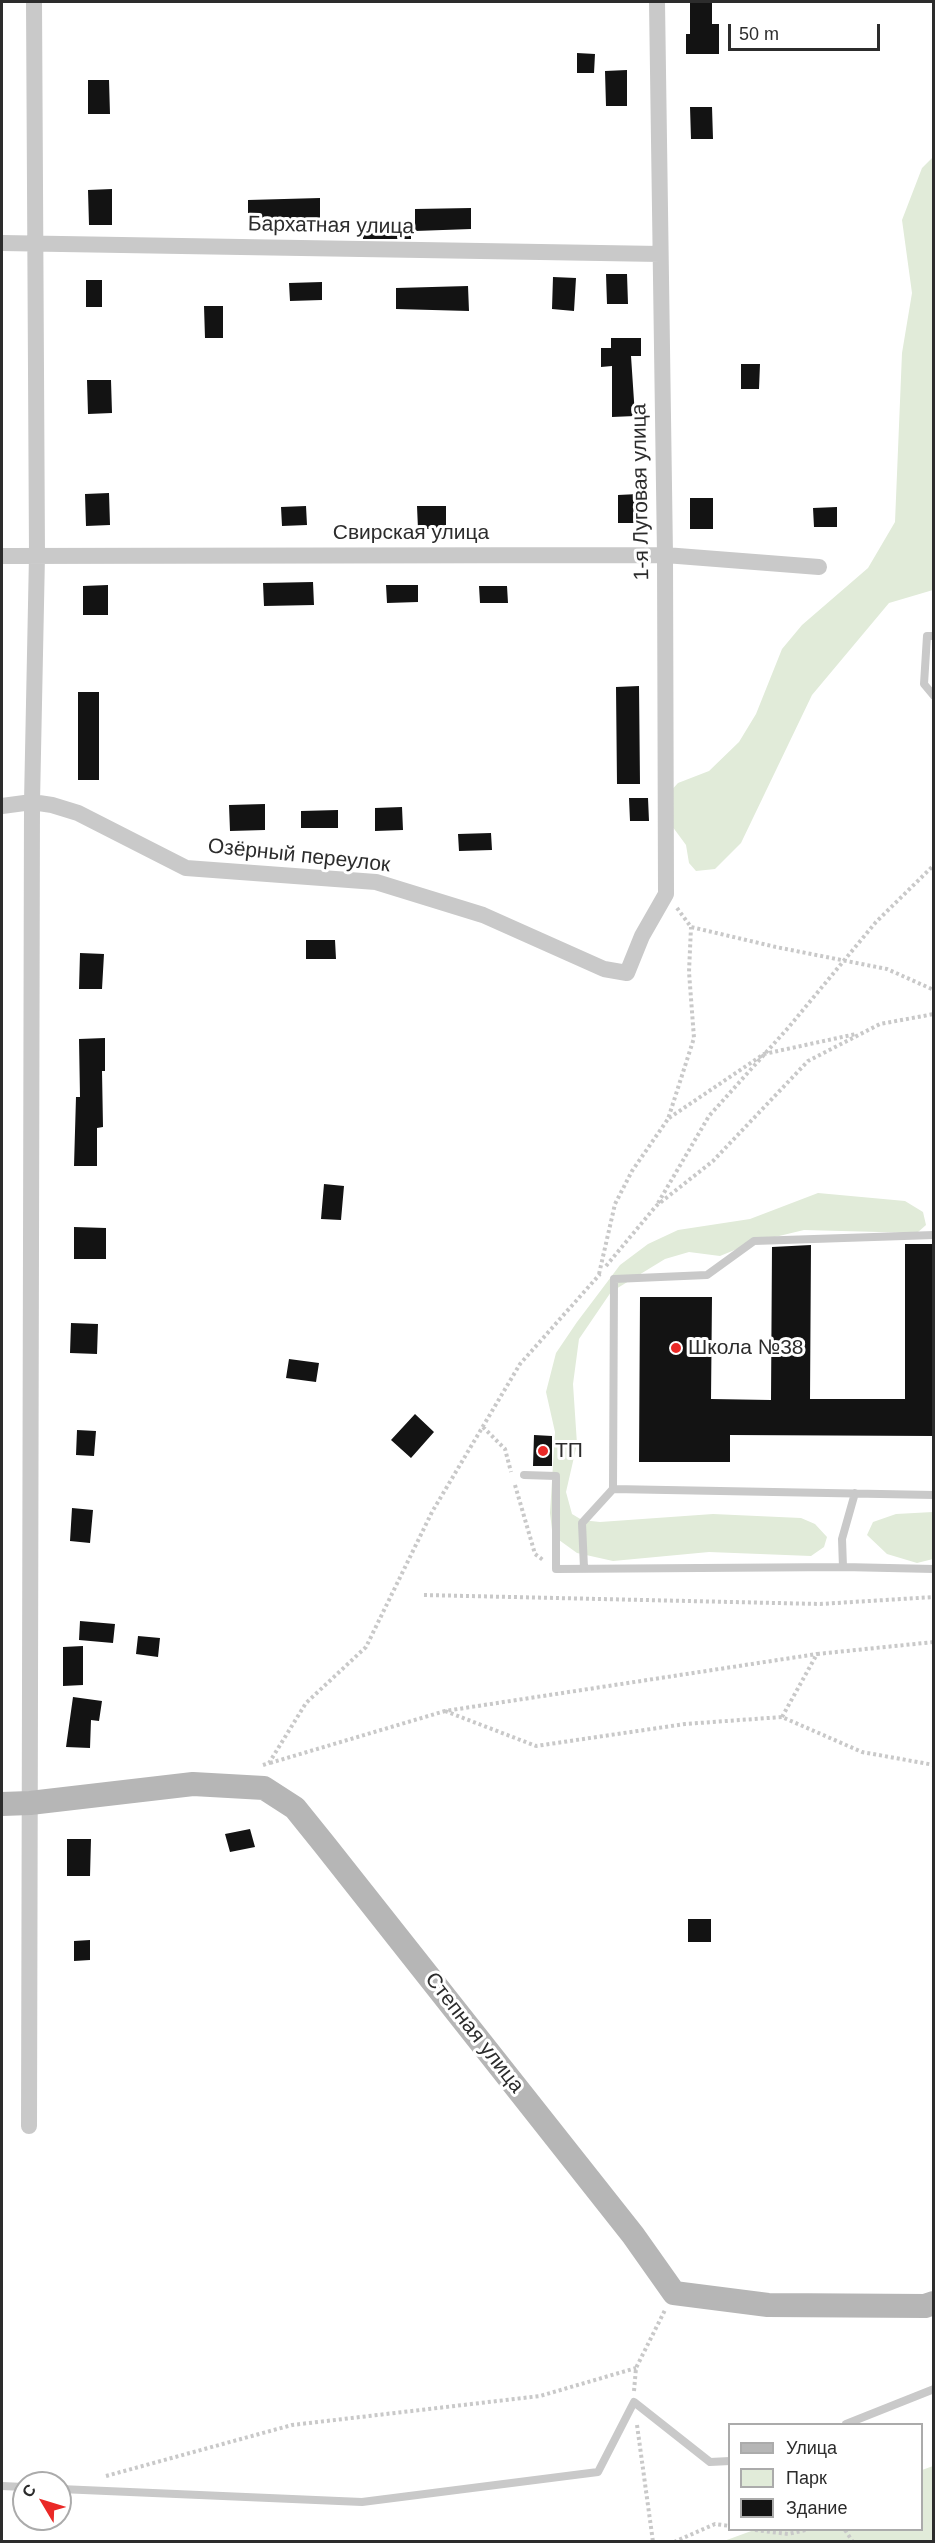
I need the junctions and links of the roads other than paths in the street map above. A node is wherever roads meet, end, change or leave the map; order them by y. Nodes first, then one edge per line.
1 (34, 2) edge
2 (657, 2) edge
3 (2, 243) edge
4 (35, 243) junction
5 (660, 254) junction
6 (37, 555) junction
7 (665, 555) junction
8 (2, 556) edge
9 (819, 567) dead end
10 (933, 636) edge
11 (933, 696) edge
12 (32, 802) junction
13 (2, 806) edge
14 (627, 973) joint
15 (933, 1235) edge
16 (524, 1475) dead end
17 (613, 1489) junction
18 (855, 1493) junction
19 (933, 1495) edge
20 (843, 1567) junction
21 (584, 1568) junction
22 (933, 1569) edge
23 (30, 1803) junction
24 (2, 1804) edge
25 (29, 2126) dead end
26 (933, 2303) edge
27 (933, 2389) edge
28 (848, 2423) edge
29 (728, 2461) edge
30 (72, 2490) edge

1 - 4 street
2 - 5 street, 1-я Луговая улица
3 - 4 street, Бархатная улица
4 - 5 street, Бархатная улица
4 - 6 street
5 - 7 street, 1-я Луговая улица
6 - 7 street, Свирская улица
6 - 8 street, Свирская улица
6 - 12 street
7 - 9 street, Свирская улица
7 - 14 street, 1-я Луговая улица
10 - 11 lane
12 - 13 street, Озёрный переулок
12 - 14 street, Озёрный переулок
12 - 23 street
15 - 17 lane
16 - 21 lane
17 - 18 lane
17 - 21 lane
18 - 19 lane
18 - 20 lane
20 - 21 lane
20 - 22 lane
23 - 24 street, Степная улица
23 - 25 street
23 - 26 street, Степная улица
27 - 28 lane
29 - 30 lane

